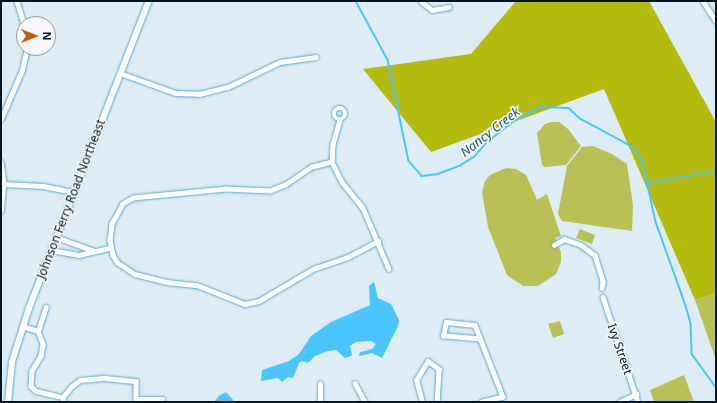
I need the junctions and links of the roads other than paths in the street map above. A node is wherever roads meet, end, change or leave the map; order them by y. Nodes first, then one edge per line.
1 (17, 1) edge
2 (149, 1) edge
3 (421, 1) edge
4 (703, 1) edge
5 (449, 7) dead end
6 (22, 16) edge
7 (716, 21) edge
8 (25, 56) edge
9 (316, 57) dead end
10 (120, 73) junction
11 (1, 119) edge
12 (340, 120) dead end
13 (1, 162) edge
14 (332, 162) junction
15 (4, 184) junction
16 (74, 192) junction
17 (1, 211) edge
18 (56, 237) junction
19 (378, 241) junction
20 (554, 245) dead end
21 (110, 248) junction
22 (51, 250) junction
23 (94, 251) junction
24 (389, 269) dead end
25 (602, 288) dead end
26 (603, 297) dead end
27 (46, 307) dead end
28 (22, 326) junction
29 (38, 331) junction
30 (480, 339) junction
31 (320, 384) dead end
32 (355, 384) dead end
33 (636, 394) junction
34 (63, 399) edge
35 (162, 399) dead end
36 (136, 401) edge
37 (8, 402) edge
38 (320, 402) edge
39 (365, 402) edge
40 (422, 402) edge
41 (437, 402) edge
42 (482, 402) edge
43 (619, 402) edge
44 (638, 402) edge

1 - 6 street
2 - 10 main road, Johnson Ferry Road Northeast
3 - 5 street
4 - 7 street
8 - 11 street
9 - 10 street
10 - 16 main road, Johnson Ferry Road Northeast
12 - 14 street
13 - 15 street
14 - 19 street
14 - 21 street
15 - 16 street
15 - 17 street
16 - 18 main road, Johnson Ferry Road Northeast
18 - 22 main road, Johnson Ferry Road Northeast
18 - 23 street
19 - 21 street
19 - 24 street
20 - 25 street
21 - 23 street
22 - 23 street
22 - 28 main road, Johnson Ferry Road Northeast
26 - 33 street, Ivy Street
27 - 29 street
28 - 29 street
28 - 37 main road, Johnson Ferry Road Northeast
29 - 34 street
30 - 30 street
30 - 42 street
31 - 38 street
32 - 39 street
33 - 43 street
33 - 44 street, Ivy Street
34 - 36 street
35 - 36 street
40 - 41 street

